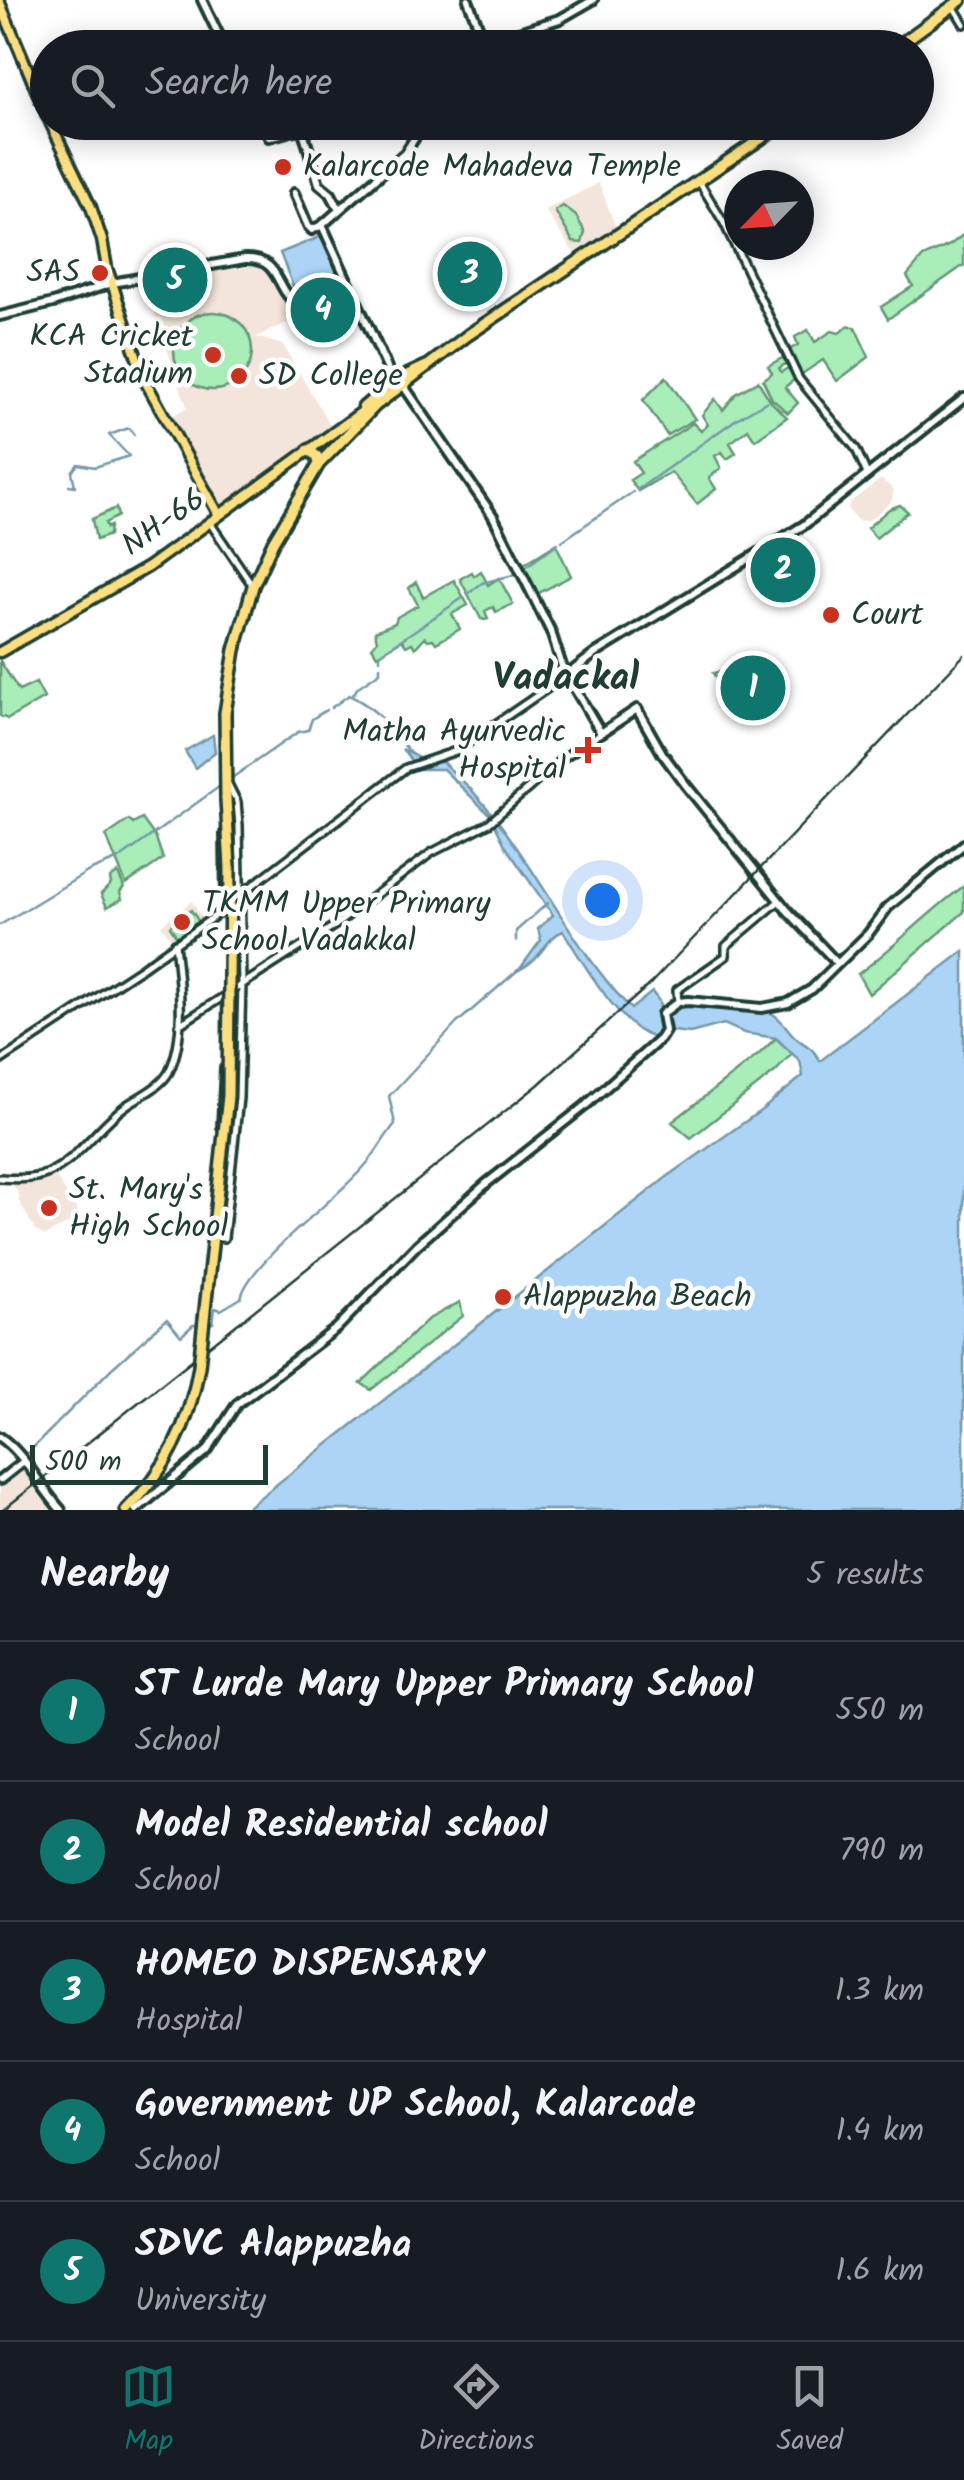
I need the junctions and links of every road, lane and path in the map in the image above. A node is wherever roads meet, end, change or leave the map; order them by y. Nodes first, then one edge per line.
1 (202, 0) edge
2 (468, 0) edge
3 (594, 0) edge
4 (0, 3) edge
5 (957, 3) edge
6 (964, 24) edge
7 (216, 30) edge
8 (479, 30) edge
9 (525, 30) edge
10 (920, 30) edge
11 (30, 75) edge
12 (59, 140) edge
13 (308, 140) edge
14 (414, 140) edge
15 (759, 140) edge
16 (698, 180) junction
17 (294, 193) dead end
18 (339, 210) junction
19 (322, 225) junction
20 (112, 283) junction
21 (350, 287) junction
22 (512, 306) junction
23 (0, 316) edge
24 (399, 385) junction
25 (964, 398) edge
26 (357, 414) junction
27 (308, 450) junction
28 (319, 464) junction
29 (867, 474) junction
30 (311, 477) junction
31 (219, 515) junction
32 (210, 523) junction
33 (253, 586) junction
34 (0, 652) edge
35 (566, 674) junction
36 (601, 733) junction
37 (226, 779) junction
38 (226, 800) junction
39 (964, 844) edge
40 (240, 895) junction
41 (780, 901) junction
42 (226, 908) junction
43 (175, 943) junction
44 (836, 962) junction
45 (242, 984) junction
46 (224, 994) junction
47 (678, 1002) junction
48 (179, 1025) junction
49 (0, 1061) edge
50 (0, 1178) edge
51 (0, 1437) edge
52 (24, 1461) junction
53 (0, 1480) edge
54 (61, 1510) edge
55 (126, 1510) edge
56 (136, 1510) edge

1 - 7 main road
2 - 8 main road
3 - 9 main road
4 - 11 main road
5 - 6 street
5 - 10 highway
12 - 20 main road
13 - 18 main road
14 - 18 main road
15 - 16 highway
16 - 22 highway
16 - 29 street
17 - 19 main road
18 - 19 main road
19 - 21 main road
20 - 21 main road
20 - 23 main road
20 - 31 main road
21 - 24 main road
22 - 24 highway
22 - 24 highway
24 - 26 main road
24 - 26 main road
24 - 28 highway
24 - 30 highway
24 - 35 main road
25 - 29 main road
26 - 27 main road, NH-66
27 - 28 highway
27 - 31 main road, NH-66
28 - 30 highway
29 - 35 main road
30 - 33 highway
31 - 32 main road, NH-66
32 - 33 street
32 - 34 main road, NH-66
33 - 37 highway
35 - 36 main road
35 - 40 street
36 - 41 main road
36 - 45 street
37 - 38 highway
37 - 40 street
38 - 42 street
38 - 55 highway, bridge
39 - 44 main road
40 - 45 street
41 - 44 main road
41 - 47 street
42 - 43 street
42 - 46 street
43 - 48 street
43 - 49 street
44 - 47 main road
45 - 46 street
45 - 46 street
46 - 48 street
47 - 56 main road
48 - 50 street
51 - 52 main road
52 - 53 main road
52 - 54 main road

